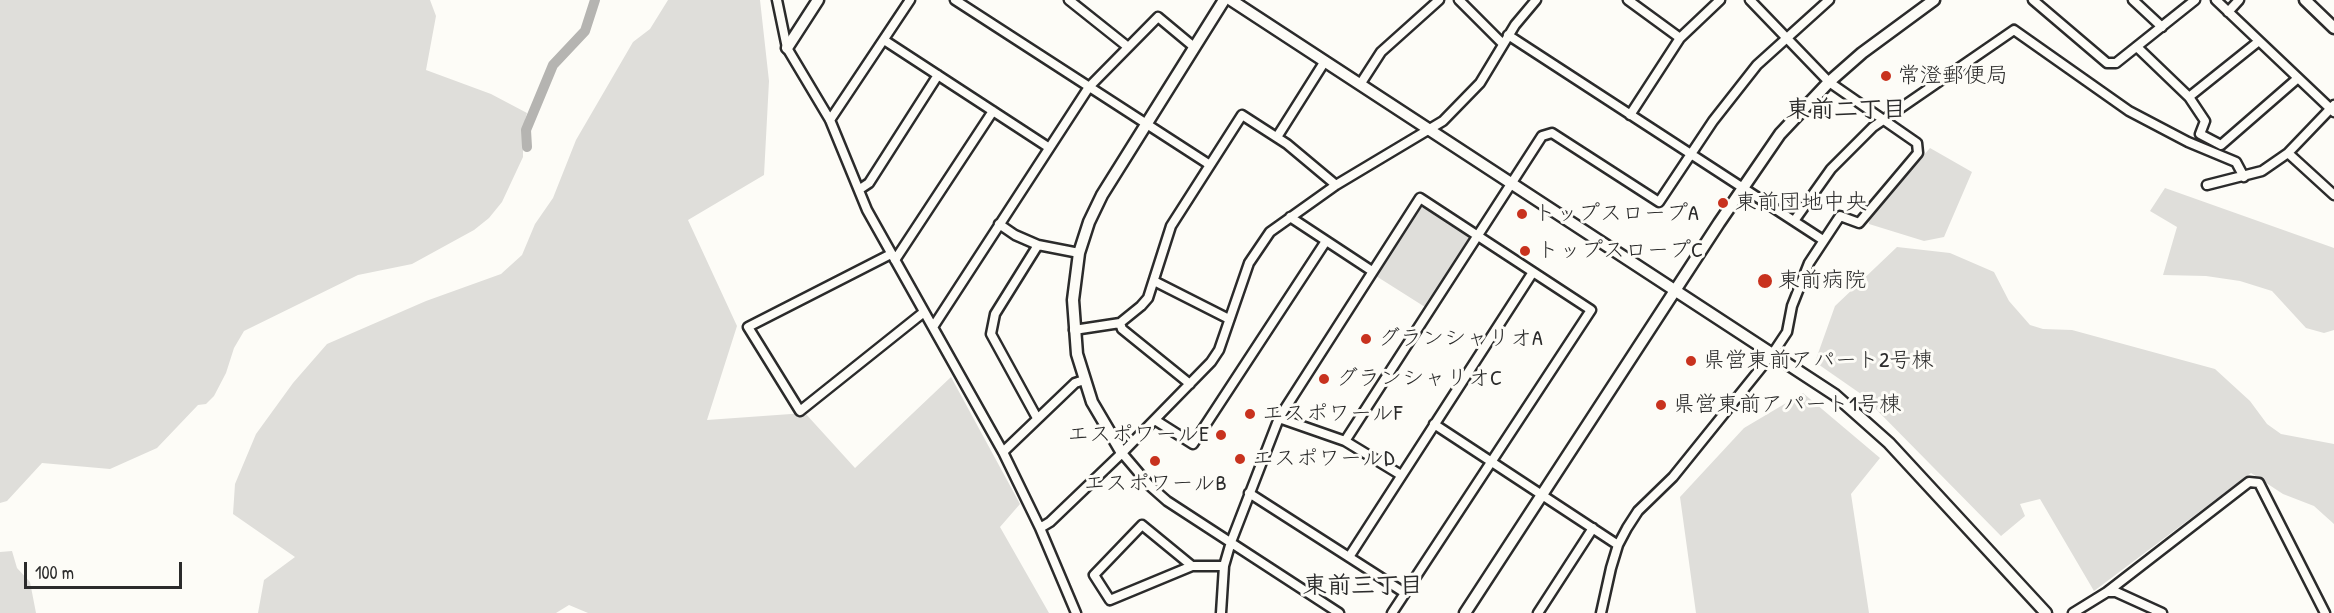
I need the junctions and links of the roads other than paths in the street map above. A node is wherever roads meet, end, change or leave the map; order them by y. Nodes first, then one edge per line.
1 (777, 0) edge
2 (818, 0) edge
3 (910, 0) edge
4 (955, 0) edge
5 (1069, 0) edge
6 (1224, 0) edge
7 (1231, 0) edge
8 (1439, 0) edge
9 (1459, 0) edge
10 (1536, 0) edge
11 (1628, 0) edge
12 (1720, 0) edge
13 (1750, 0) edge
14 (1829, 0) edge
15 (1934, 0) edge
16 (2034, 0) edge
17 (2133, 0) edge
18 (2195, 0) edge
19 (2216, 0) edge
20 (2239, 0) edge
21 (2305, 0) edge
22 (2228, 12) junction
23 (2162, 27) junction
24 (2334, 28) edge
25 (1680, 38) junction
26 (1786, 38) junction
27 (1505, 39) junction
28 (884, 40) junction
29 (2259, 41) junction
30 (1128, 47) junction
31 (1194, 47) junction
32 (2137, 47) junction
33 (787, 48) junction
34 (1325, 61) junction
35 (938, 75) junction
36 (2298, 78) junction
37 (1829, 82) junction
38 (1361, 83) junction
39 (1089, 87) junction
40 (2189, 97) junction
41 (2333, 108) edge
42 (993, 111) junction
43 (1630, 115) junction
44 (830, 120) junction
45 (1882, 121) junction
46 (1146, 124) junction
47 (1431, 129) junction
48 (1278, 137) junction
49 (1048, 147) junction
50 (1690, 153) junction
51 (2288, 153) junction
52 (1210, 165) junction
53 (2244, 177) junction
54 (1512, 183) junction
55 (1336, 185) junction
56 (2207, 185) dead end
57 (1743, 188) junction
58 (860, 189) junction
59 (2334, 195) edge
60 (1290, 217) junction
61 (1794, 220) junction
62 (999, 224) junction
63 (1478, 235) junction
64 (1824, 240) junction
65 (1326, 241) junction
66 (1038, 245) junction
67 (1079, 253) junction
68 (893, 257) junction
69 (1372, 271) junction
70 (1533, 272) junction
71 (1154, 281) junction
72 (1676, 288) junction
73 (924, 312) junction
74 (1229, 319) junction
75 (1120, 323) junction
76 (933, 327) junction
77 (1074, 330) junction
78 (1773, 353) junction
79 (1084, 380) junction
80 (1190, 384) junction
81 (1037, 418) junction
82 (1279, 418) junction
83 (1155, 420) junction
84 (1434, 424) junction
85 (1345, 441) junction
86 (1003, 452) junction
87 (1122, 453) junction
88 (1491, 461) junction
89 (1401, 474) junction
90 (1249, 493) junction
91 (1542, 495) junction
92 (1040, 528) junction
93 (1593, 528) junction
94 (1230, 542) junction
95 (1618, 545) junction
96 (1348, 557) junction
97 (1192, 566) junction
98 (1224, 566) junction
99 (2107, 592) junction
100 (1405, 593) junction
101 (1076, 613) edge
102 (1221, 613) edge
103 (1339, 613) edge
104 (1392, 613) edge
105 (1464, 613) edge
106 (1538, 613) edge
107 (1601, 613) edge
108 (2046, 613) edge
109 (2073, 613) edge
110 (2162, 613) edge
111 (2325, 613) edge

1 - 33 street
2 - 33 street
3 - 28 street
4 - 39 street
5 - 30 street
6 - 31 street
7 - 34 street
8 - 38 street
9 - 27 street
10 - 27 street
11 - 25 street
12 - 25 street
13 - 26 street
14 - 26 street
15 - 37 street
16 - 32 street
17 - 23 street
18 - 23 street
19 - 22 street
20 - 22 street
21 - 24 street
22 - 29 street
23 - 32 street
25 - 43 street
26 - 37 street
26 - 50 street
27 - 43 street
27 - 47 street
28 - 35 street
28 - 44 street
29 - 36 street
29 - 40 street
30 - 31 street
30 - 39 street
31 - 46 street
32 - 40 street
33 - 44 street
34 - 38 street
34 - 48 street
35 - 42 street
35 - 58 street
36 - 40 street
36 - 41 street
37 - 45 street
37 - 57 street
38 - 47 street
39 - 46 street
39 - 49 street
41 - 51 street
42 - 49 street
42 - 68 street
43 - 50 street
44 - 58 street
45 - 53 street
45 - 61 street
45 - 64 street
46 - 52 street
46 - 67 street
47 - 54 street
47 - 55 street
48 - 52 street
48 - 55 street
49 - 62 street
50 - 54 street
50 - 57 street
51 - 53 street
51 - 59 street
52 - 71 street
53 - 56 street
54 - 63 street
54 - 72 street
55 - 60 street
57 - 61 street
57 - 72 street
58 - 68 street
60 - 65 street
60 - 74 street
61 - 64 street
62 - 66 street
62 - 76 street
63 - 69 street
63 - 70 street
63 - 85 street
64 - 78 street
65 - 69 street
65 - 83 street
66 - 67 street
66 - 81 street
67 - 77 street
68 - 73 street
68 - 73 street
69 - 82 street
70 - 84 street
70 - 88 street
71 - 74 street
71 - 75 street
72 - 78 street
72 - 91 street
73 - 76 street
74 - 80 street
75 - 77 street
75 - 80 street
76 - 86 street
77 - 79 street
78 - 95 street
78 - 108 street
79 - 81 street
79 - 87 street
80 - 83 street
81 - 86 street
82 - 85 street
82 - 90 street
83 - 87 street
84 - 88 street
84 - 89 street
85 - 89 street
86 - 92 street
87 - 92 street
87 - 94 street
88 - 91 street
88 - 100 street
89 - 96 street
90 - 94 street
90 - 96 street
91 - 93 street
91 - 105 street
92 - 101 street
93 - 95 street
93 - 106 street
94 - 98 street
94 - 103 street
95 - 107 street
96 - 100 street
97 - 97 street
97 - 98 street
98 - 102 street
99 - 109 street
99 - 110 street
99 - 111 street
100 - 104 street

